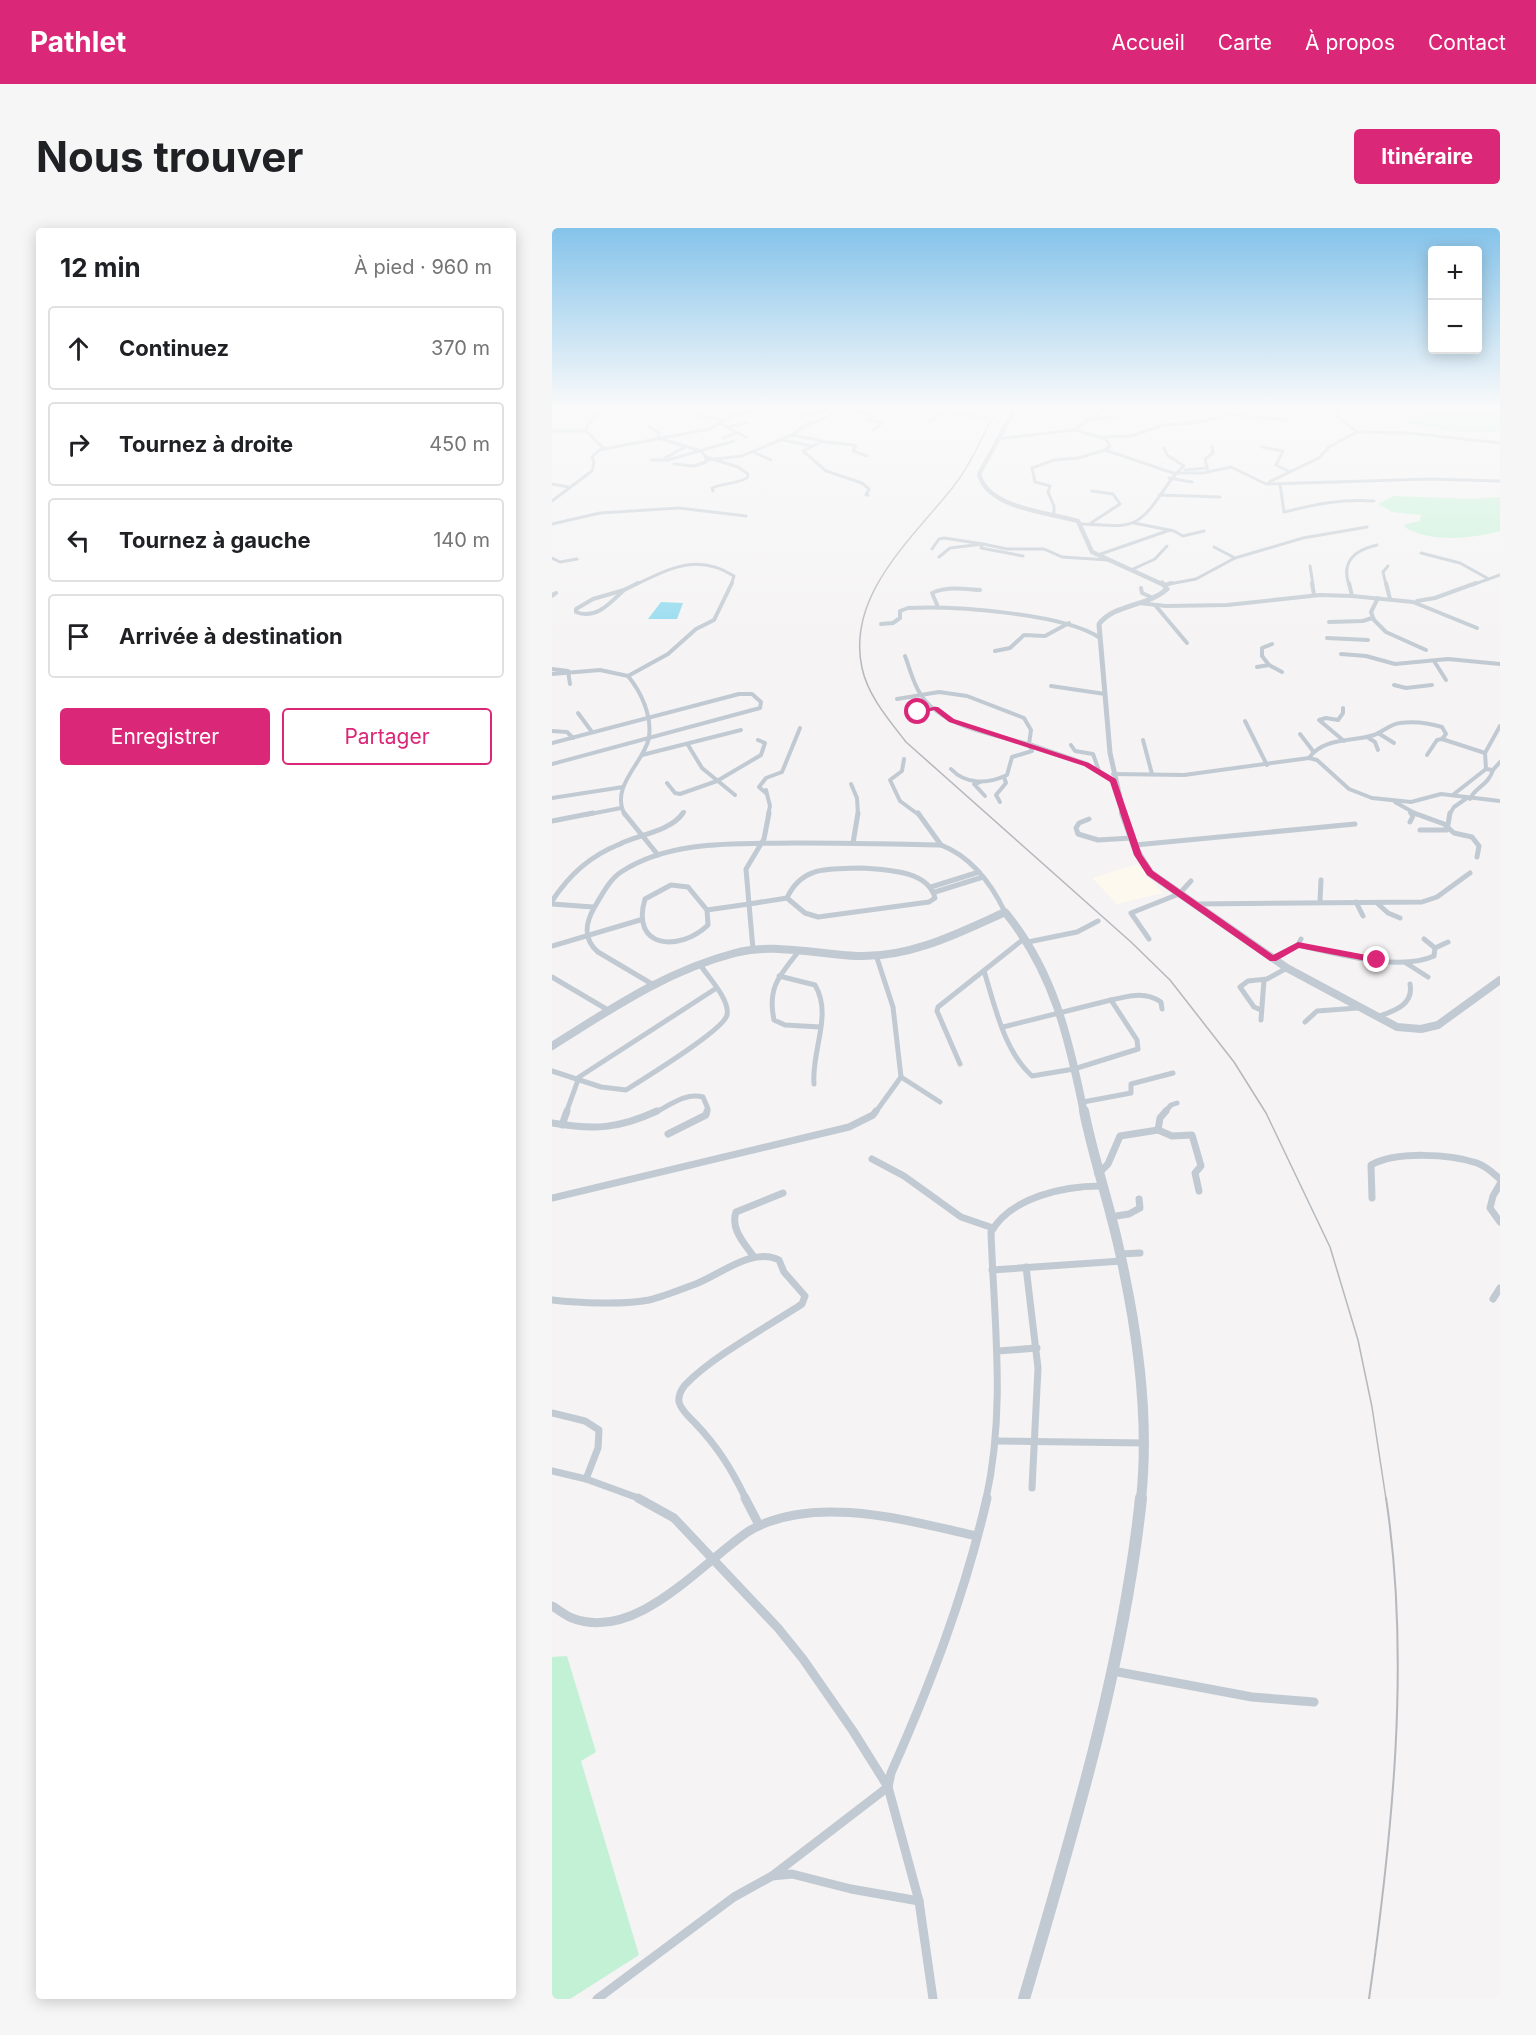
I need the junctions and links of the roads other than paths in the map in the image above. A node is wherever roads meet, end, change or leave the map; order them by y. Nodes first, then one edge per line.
1 (565, 490) edge
2 (869, 490) edge
3 (987, 490) edge
4 (1049, 490) edge
5 (1162, 490) edge
6 (1281, 490) edge
7 (1092, 491) dead end
8 (868, 495) dead end
9 (1159, 495) junction
10 (1220, 497) dead end
11 (552, 501) edge
12 (1374, 501) dead end
13 (1054, 514) junction
14 (746, 516) dead end
15 (1091, 523) junction
16 (1133, 523) junction
17 (552, 524) edge
18 (1081, 524) junction
19 (1367, 527) dead end
20 (1170, 530) junction
21 (1204, 531) dead end
22 (983, 544) junction
23 (1377, 545) dead end
24 (1167, 546) dead end
25 (1214, 547) dead end
26 (932, 549) dead end
27 (1421, 553) dead end
28 (1098, 555) junction
29 (1023, 556) dead end
30 (939, 557) dead end
31 (552, 558) edge
32 (1235, 558) junction
33 (577, 559) dead end
34 (1108, 560) junction
35 (1310, 566) dead end
36 (1388, 566) dead end
37 (1131, 570) junction
38 (1500, 575) edge
39 (1487, 578) junction
40 (1164, 585) junction
41 (1141, 588) dead end
42 (624, 590) junction
43 (980, 590) dead end
44 (1314, 595) junction
45 (1352, 596) junction
46 (1153, 598) junction
47 (1378, 598) junction
48 (1390, 599) junction
49 (1413, 602) junction
50 (1139, 603) junction
51 (1155, 605) junction
52 (938, 607) junction
53 (1372, 618) junction
54 (1329, 622) dead end
55 (1069, 623) junction
56 (880, 624) dead end
57 (1477, 628) dead end
58 (1100, 638) junction
59 (1327, 638) dead end
60 (1368, 640) dead end
61 (1187, 643) dead end
62 (1272, 644) dead end
63 (1426, 650) dead end
64 (995, 651) dead end
65 (1341, 654) dead end
66 (905, 656) dead end
67 (1434, 662) junction
68 (1500, 664) edge
69 (1269, 666) junction
70 (1257, 667) dead end
71 (552, 671) edge
72 (568, 671) junction
73 (1282, 672) dead end
74 (628, 676) junction
75 (1446, 680) dead end
76 (570, 684) dead end
77 (1432, 684) dead end
78 (1394, 685) dead end
79 (1051, 686) dead end
80 (1104, 694) junction
81 (920, 695) junction
82 (897, 699) dead end
83 (935, 708) junction
84 (1343, 708) dead end
85 (578, 713) dead end
86 (915, 717) dead end
87 (648, 718) junction
88 (1245, 721) dead end
89 (1500, 726) edge
90 (800, 728) dead end
91 (741, 730) dead end
92 (552, 731) edge
93 (592, 732) junction
94 (1300, 734) dead end
95 (1378, 734) junction
96 (1367, 737) junction
97 (573, 738) junction
98 (649, 738) junction
99 (1442, 739) junction
100 (758, 740) dead end
101 (1143, 740) dead end
102 (1344, 741) junction
103 (552, 743) edge
104 (1394, 743) dead end
105 (1029, 744) junction
106 (688, 745) junction
107 (1071, 745) dead end
108 (1491, 745) junction
109 (1500, 748) edge
110 (1378, 750) dead end
111 (1051, 751) junction
112 (1313, 751) junction
113 (1485, 753) junction
114 (642, 755) junction
115 (1427, 755) dead end
116 (1309, 758) junction
117 (904, 759) dead end
118 (1009, 761) junction
119 (1500, 762) edge
120 (552, 764) edge
121 (1267, 765) junction
122 (951, 769) dead end
123 (1486, 769) junction
124 (1493, 770) junction
125 (1099, 771) junction
126 (1152, 774) junction
127 (1004, 777) junction
128 (1113, 777) junction
129 (717, 781) junction
130 (984, 782) junction
131 (667, 783) dead end
132 (851, 784) dead end
133 (623, 787) junction
134 (735, 795) dead end
135 (1454, 795) junction
136 (985, 796) dead end
137 (552, 798) edge
138 (1469, 798) junction
139 (1500, 801) edge
140 (1000, 802) dead end
141 (1395, 802) junction
142 (621, 808) junction
143 (684, 812) dead end
144 (1410, 812) junction
145 (1089, 819) dead end
146 (552, 821) edge
147 (1410, 822) dead end
148 (1355, 824) dead end
149 (1446, 825) junction
150 (1420, 830) dead end
151 (641, 835) junction
152 (1133, 841) junction
153 (762, 843) junction
154 (853, 843) junction
155 (940, 845) junction
156 (658, 855) junction
157 (1477, 857) dead end
158 (1470, 873) dead end
159 (981, 875) junction
160 (1321, 880) dead end
161 (1191, 881) dead end
162 (933, 890) junction
163 (1179, 894) junction
164 (787, 898) junction
165 (1320, 901) junction
166 (1356, 902) junction
167 (552, 903) edge
168 (1376, 903) junction
169 (749, 904) junction
170 (1193, 904) junction
171 (593, 907) junction
172 (707, 910) junction
173 (1005, 912) junction
174 (1363, 916) dead end
175 (1400, 918) dead end
176 (640, 920) junction
177 (1098, 921) dead end
178 (586, 935) junction
179 (1149, 939) dead end
180 (1424, 939) dead end
181 (1026, 940) junction
182 (1448, 942) dead end
183 (552, 946) edge
184 (1434, 948) junction
185 (753, 949) junction
186 (799, 951) junction
187 (876, 955) junction
188 (1273, 959) junction
189 (1405, 963) junction
190 (700, 966) junction
191 (1287, 968) junction
192 (984, 971) junction
193 (779, 976) junction
194 (552, 977) edge
195 (1428, 977) dead end
196 (1264, 980) junction
197 (1500, 980) edge
198 (652, 984) junction
199 (1410, 984) dead end
200 (715, 989) junction
201 (1111, 1000) junction
202 (1358, 1008) junction
203 (608, 1010) junction
204 (1162, 1010) dead end
205 (1261, 1010) junction
206 (1059, 1012) junction
207 (1377, 1017) junction
208 (1261, 1020) dead end
209 (1305, 1022) dead end
210 (820, 1027) junction
211 (1003, 1027) junction
212 (552, 1046) edge
213 (960, 1064) dead end
214 (1074, 1069) junction
215 (552, 1071) edge
216 (1173, 1072) dead end
217 (901, 1077) junction
218 (577, 1079) junction
219 (814, 1084) dead end
220 (939, 1102) dead end
221 (1083, 1102) junction
222 (1177, 1102) dead end
223 (552, 1123) edge
224 (562, 1125) junction
225 (1158, 1130) junction
226 (668, 1134) dead end
227 (872, 1159) dead end
228 (1098, 1175) junction
229 (1500, 1179) edge
230 (1500, 1184) edge
231 (1101, 1186) junction
232 (1199, 1191) dead end
233 (783, 1193) dead end
234 (552, 1198) edge
235 (1372, 1198) dead end
236 (1139, 1199) dead end
237 (1110, 1217) junction
238 (1500, 1222) edge
239 (993, 1228) junction
240 (1140, 1252) dead end
241 (754, 1257) junction
242 (1121, 1257) junction
243 (1026, 1268) junction
244 (992, 1270) junction
245 (1500, 1288) edge
246 (1492, 1299) dead end
247 (552, 1300) edge
248 (1037, 1348) junction
249 (998, 1352) junction
250 (552, 1413) edge
251 (996, 1441) junction
252 (1036, 1441) junction
253 (1144, 1443) junction
254 (552, 1471) edge
255 (586, 1479) junction
256 (1032, 1488) dead end
257 (759, 1526) junction
258 (976, 1536) junction
259 (713, 1557) junction
260 (552, 1606) edge
261 (1113, 1671) junction
262 (1314, 1702) dead end
263 (888, 1787) junction
264 (772, 1876) junction
265 (919, 1901) junction
266 (597, 1999) edge
267 (933, 1999) edge
268 (1024, 1999) edge

1 - 11 street
2 - 8 street
3 - 13 street
4 - 13 street
5 - 9 street
6 - 12 street
7 - 15 street
9 - 10 street
9 - 16 street
13 - 18 street
14 - 17 street
15 - 16 street
15 - 18 street
16 - 20 street
18 - 28 street
19 - 32 street
20 - 21 street
20 - 28 street
22 - 26 street
22 - 29 street
22 - 30 street
22 - 34 street
23 - 45 street
24 - 37 street
25 - 32 street
27 - 39 street
28 - 34 street
31 - 33 street
32 - 40 street
34 - 37 street
35 - 44 street
36 - 48 street
37 - 40 street
38 - 39 street
39 - 49 street
40 - 46 street
41 - 46 street
42 - 42 street
42 - 74 street
43 - 52 street
44 - 45 street
44 - 51 street
45 - 47 street
46 - 50 street
47 - 48 street
47 - 53 street
48 - 49 street
49 - 57 street
50 - 51 street
50 - 58 street
51 - 61 street
52 - 55 street
52 - 56 street
53 - 54 street
53 - 63 street
55 - 58 street
55 - 64 street
58 - 80 street
59 - 60 street
62 - 69 street
65 - 67 street
66 - 81 street
67 - 68 street
67 - 75 street
69 - 70 street
69 - 73 street
71 - 72 street
72 - 74 street
72 - 76 street
74 - 87 street
77 - 78 street
79 - 80 street
80 - 128 street
81 - 82 street
81 - 83 street
81 - 105 street
83 - 86 street
83 - 105 street
84 - 102 street
85 - 93 street
87 - 93 street
87 - 98 street
87 - 98 street
88 - 121 street
89 - 108 street
90 - 153 street
91 - 106 street
92 - 97 street
93 - 97 street
94 - 112 street
95 - 96 street
95 - 99 street
95 - 104 street
96 - 102 street
96 - 110 street
97 - 103 street
98 - 114 street
98 - 120 street
99 - 113 street
99 - 115 street
100 - 129 street
101 - 126 street
102 - 112 street
105 - 111 street
105 - 118 street
106 - 114 street
106 - 129 street
107 - 125 street
108 - 109 street
108 - 113 street
111 - 118 street
111 - 125 street
112 - 116 street
113 - 123 street
114 - 133 street
116 - 121 street
116 - 141 street
117 - 155 street
118 - 127 street
119 - 124 street
121 - 126 street
122 - 130 street
123 - 124 street
123 - 135 street
124 - 138 street
125 - 128 street
126 - 128 street
127 - 130 street
127 - 140 street
128 - 152 street
129 - 131 street
129 - 134 street
130 - 136 street
132 - 154 street
133 - 137 street
133 - 142 street
135 - 138 street
135 - 141 street
138 - 139 street
138 - 149 street
141 - 144 street
142 - 146 street
142 - 151 street
143 - 151 street
144 - 147 street
144 - 149 street
145 - 152 street
148 - 152 street
149 - 150 street
149 - 157 street
151 - 156 street
151 - 167 street
152 - 163 street
153 - 154 street
153 - 156 street
153 - 169 street
154 - 155 street
155 - 159 street
156 - 171 street
158 - 168 street
159 - 162 street
159 - 173 street
160 - 165 street
161 - 163 street
162 - 164 street
162 - 164 street
163 - 170 street
163 - 179 street
164 - 169 street
165 - 166 street
165 - 170 street
166 - 168 street
166 - 174 street
167 - 171 street
168 - 175 street
169 - 172 street
169 - 185 street
170 - 188 street
171 - 178 street
172 - 176 street
172 - 176 street
173 - 181 street
173 - 187 street
176 - 178 street
177 - 181 street
178 - 183 street
178 - 198 street
180 - 184 street
181 - 192 street
181 - 206 street
182 - 184 street
184 - 189 street
185 - 186 street
185 - 190 street
186 - 187 street
186 - 193 street
187 - 217 street
188 - 189 street
188 - 191 street
189 - 195 street
190 - 198 street
190 - 200 street
191 - 196 street
191 - 202 street
192 - 211 street
192 - 213 street
193 - 210 street
193 - 210 street
194 - 203 street
196 - 205 street
196 - 205 street
197 - 207 street
198 - 203 street
199 - 207 street
200 - 218 street
200 - 218 street
201 - 204 street
201 - 206 street
201 - 214 street
202 - 207 street
202 - 209 street
203 - 212 street
205 - 208 street
206 - 211 street
206 - 214 street
210 - 219 street
211 - 214 street
214 - 221 street
215 - 218 street
216 - 221 street
217 - 220 street
217 - 234 street
218 - 224 street
221 - 228 street
222 - 225 street
223 - 224 street
224 - 226 street
225 - 228 street
225 - 232 street
227 - 239 street
228 - 231 street
229 - 235 street
230 - 238 street
231 - 237 street
231 - 239 street
233 - 241 street
236 - 237 street
237 - 242 street
239 - 244 street
240 - 242 street
241 - 247 street
241 - 257 street
242 - 243 street
242 - 253 street
243 - 244 street
243 - 248 street
244 - 249 street
245 - 246 street
248 - 249 street
248 - 252 street
249 - 251 street
250 - 255 street
251 - 252 street
251 - 258 street
252 - 253 street
252 - 256 street
253 - 261 street
254 - 255 street
255 - 259 street
257 - 258 street
257 - 259 street
258 - 263 street
259 - 260 street
259 - 263 street
261 - 262 street
261 - 268 street
263 - 264 street
263 - 265 street
264 - 265 street
264 - 266 street
265 - 267 street

